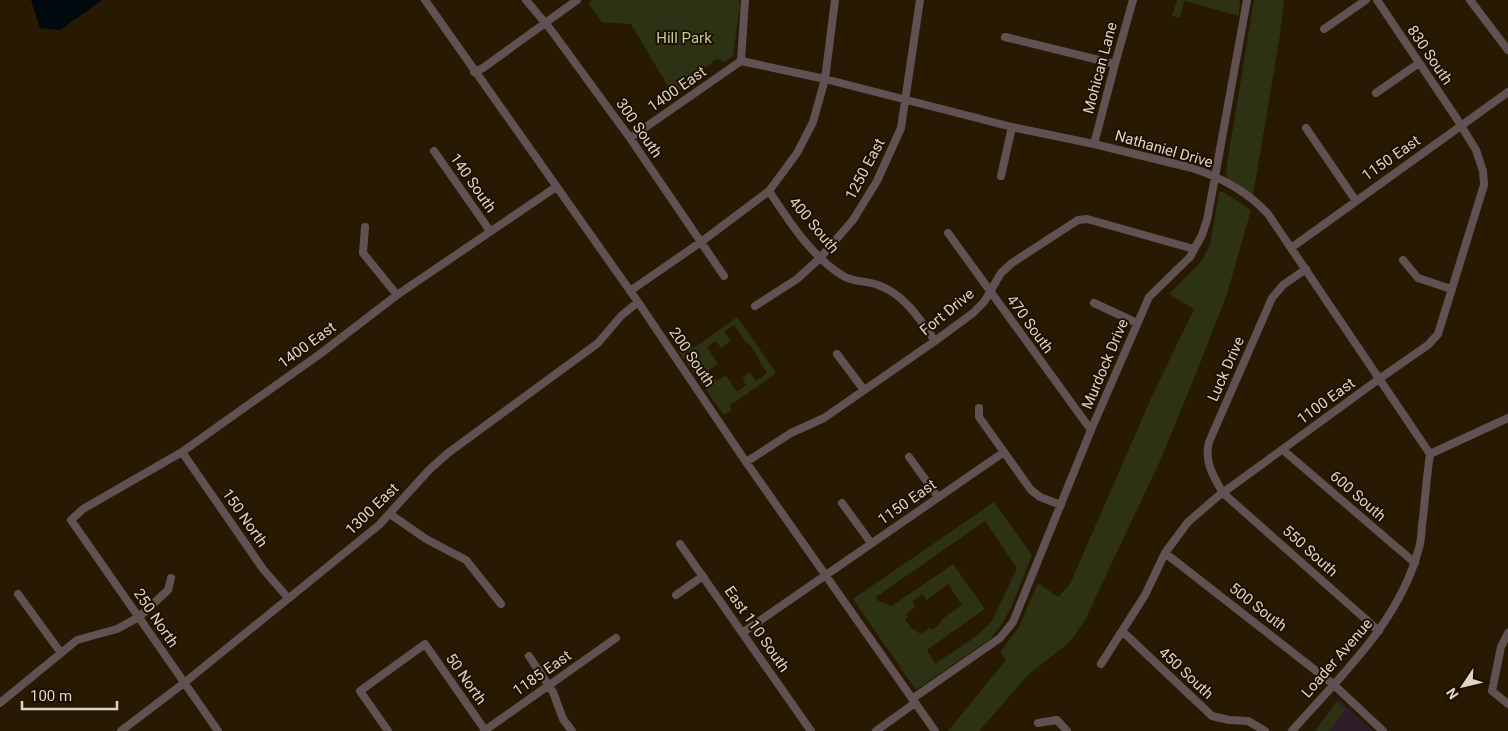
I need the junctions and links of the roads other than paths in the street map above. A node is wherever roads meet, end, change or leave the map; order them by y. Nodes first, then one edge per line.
1 (425, 0) edge
2 (526, 0) edge
3 (577, 0) edge
4 (745, 0) edge
5 (835, 0) edge
6 (920, 0) edge
7 (1133, 0) edge
8 (1247, 0) edge
9 (1366, 0) edge
10 (1377, 0) edge
11 (1470, 0) edge
12 (544, 23) junction
13 (1324, 29) dead end
14 (1005, 37) dead end
15 (1508, 50) edge
16 (741, 61) junction
17 (1419, 63) junction
18 (1115, 64) junction
19 (474, 72) junction
20 (824, 79) junction
21 (1508, 92) edge
22 (1376, 93) dead end
23 (906, 100) junction
24 (1012, 126) junction
25 (1461, 126) junction
26 (1306, 128) dead end
27 (630, 138) junction
28 (1094, 144) junction
29 (434, 151) dead end
30 (1000, 176) dead end
31 (1215, 177) junction
32 (556, 187) junction
33 (769, 191) junction
34 (1356, 201) junction
35 (365, 227) dead end
36 (490, 231) junction
37 (948, 233) dead end
38 (701, 242) junction
39 (1291, 248) junction
40 (1194, 249) junction
41 (820, 258) junction
42 (1403, 260) dead end
43 (1306, 269) junction
44 (724, 276) dead end
45 (1451, 289) junction
46 (630, 291) junction
47 (990, 293) junction
48 (397, 295) junction
49 (638, 302) junction
50 (1094, 303) dead end
51 (755, 306) dead end
52 (1137, 323) junction
53 (935, 340) junction
54 (838, 354) dead end
55 (1379, 379) junction
56 (864, 390) junction
57 (979, 408) dead end
58 (1508, 418) edge
59 (1091, 430) junction
60 (1283, 450) junction
61 (182, 452) junction
62 (1004, 452) junction
63 (1430, 454) junction
64 (909, 458) dead end
65 (746, 462) junction
66 (1223, 493) junction
67 (938, 497) junction
68 (842, 503) dead end
69 (1060, 505) junction
70 (390, 514) junction
71 (71, 520) joint
72 (871, 543) junction
73 (680, 544) dead end
74 (1165, 553) junction
75 (1414, 563) junction
76 (826, 574) junction
77 (703, 576) junction
78 (171, 578) dead end
79 (18, 594) dead end
80 (676, 595) dead end
81 (288, 598) junction
82 (501, 604) dead end
83 (140, 617) junction
84 (1122, 631) junction
85 (1379, 631) junction
86 (742, 633) junction
87 (1508, 633) edge
88 (616, 638) dead end
89 (61, 653) junction
90 (529, 656) dead end
91 (1101, 664) dead end
92 (184, 683) junction
93 (1333, 684) junction
94 (549, 686) junction
95 (914, 701) junction
96 (0, 704) edge
97 (1508, 704) edge
98 (1038, 723) dead end
99 (484, 730) edge
100 (121, 731) edge
101 (218, 731) edge
102 (388, 731) edge
103 (572, 731) edge
104 (811, 731) edge
105 (876, 731) edge
106 (935, 731) edge
107 (1067, 731) edge
108 (1265, 731) edge
109 (1292, 731) edge
110 (1383, 731) edge

1 - 19 street, 200 South
2 - 12 street, 300 South
3 - 12 street
4 - 16 street
5 - 20 street
6 - 23 street, 1250 East
7 - 18 street, Mohican Lane
8 - 31 street, Murdock Drive
9 - 13 street
10 - 17 street, 830 South
11 - 15 street
12 - 19 street
12 - 27 street, 300 South
14 - 18 street
16 - 20 street, Nathaniel Drive
16 - 27 street, 1400 East
17 - 22 street
17 - 25 street, 830 South
18 - 28 street, Mohican Lane
19 - 32 street, 200 South
20 - 23 street, Nathaniel Drive
20 - 33 street
21 - 25 street, 1150 East
23 - 24 street, Nathaniel Drive
23 - 41 street, 1250 East
24 - 28 street, Nathaniel Drive
24 - 30 street
25 - 34 street, 1150 East
25 - 45 street, 1100 East
26 - 34 street
27 - 38 street, 300 South
28 - 31 street, Nathaniel Drive
29 - 36 street, 140 South
31 - 39 street, Nathaniel Drive
31 - 40 street, Murdock Drive
32 - 36 street, 1400 East
32 - 46 street, 200 South
33 - 38 street
33 - 41 street, 400 South
34 - 39 street, 1150 East
35 - 48 street
36 - 48 street, 1400 East
37 - 47 street, 470 South
38 - 44 street, 300 South
38 - 46 street
39 - 43 street, Nathaniel Drive
40 - 47 street, Fort Drive
40 - 52 street, Murdock Drive
41 - 51 street, 1250 East
41 - 53 street, 400 South
42 - 45 street
43 - 55 street, Nathaniel Drive
43 - 66 street, Luck Drive
45 - 55 street, 1100 East
46 - 49 street, 200 South
47 - 53 street, Fort Drive
47 - 59 street, 470 South
48 - 61 street, 1400 East
49 - 65 street, 200 South
49 - 70 street, 1300 East
50 - 52 street
52 - 59 street, Murdock Drive
53 - 56 street, Fort Drive
54 - 56 street
55 - 60 street, 1100 East
55 - 63 street, Nathaniel Drive
56 - 65 street, Fort Drive
57 - 62 street
58 - 63 street
59 - 69 street, Murdock Drive
60 - 66 street, 1100 East
60 - 75 street, 600 South
61 - 71 street, 1400 East
61 - 81 street, 150 North
62 - 67 street, 1150 East
62 - 69 street
63 - 75 street, Loader Avenue
64 - 67 street
65 - 76 street, 200 South
66 - 74 street, 1100 East
66 - 85 street, 550 South
67 - 72 street, 1150 East
68 - 72 street
69 - 95 street, Murdock Drive
70 - 81 street, 1300 East
70 - 82 street
71 - 83 street, 250 North
72 - 76 street, 1150 East
73 - 77 street, East 110 South
74 - 84 street, 1100 East
74 - 93 street, 500 South
75 - 85 street, Loader Avenue
76 - 86 street, 1150 East
76 - 95 street, 200 South
77 - 80 street
77 - 86 street, East 110 South
78 - 83 street
79 - 89 street
81 - 92 street, 1300 East
83 - 89 street
83 - 92 street, 250 North
84 - 91 street, 1100 East
84 - 108 street, 450 South
85 - 93 street, Loader Avenue
86 - 104 street, East 110 South
87 - 97 street
88 - 94 street, 1185 East
89 - 96 street
90 - 94 street
92 - 100 street, 1300 East
92 - 101 street, 250 North
93 - 109 street, Loader Avenue
93 - 110 street, 500 South
94 - 99 street, 1185 East
94 - 103 street
95 - 105 street, Murdock Drive
95 - 106 street, 200 South
98 - 107 street
99 - 102 street, 50 North

